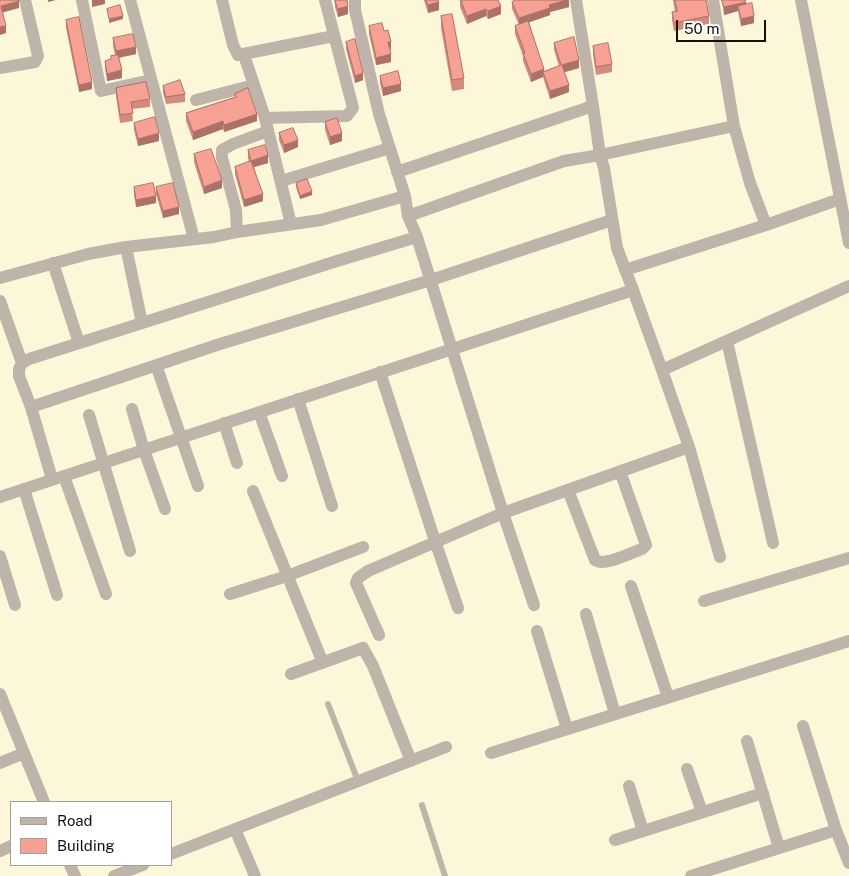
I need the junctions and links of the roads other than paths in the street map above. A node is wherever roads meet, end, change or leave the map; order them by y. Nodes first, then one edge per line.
1 (25, 0) edge
2 (82, 0) edge
3 (130, 0) edge
4 (223, 0) edge
5 (325, 0) edge
6 (355, 0) edge
7 (576, 0) edge
8 (713, 0) edge
9 (801, 0) edge
10 (334, 36) junction
11 (244, 55) junction
12 (0, 68) edge
13 (151, 80) junction
14 (254, 85) junction
15 (196, 100) dead end
16 (593, 106) junction
17 (265, 118) junction
18 (734, 126) junction
19 (268, 131) junction
20 (390, 148) junction
21 (600, 155) junction
22 (397, 172) junction
23 (281, 181) junction
24 (405, 196) junction
25 (840, 199) junction
26 (408, 216) junction
27 (612, 220) junction
28 (291, 224) junction
29 (766, 225) junction
30 (236, 232) junction
31 (418, 237) junction
32 (194, 239) junction
33 (849, 244) edge
34 (126, 247) junction
35 (53, 264) junction
36 (625, 270) junction
37 (0, 278) edge
38 (431, 280) junction
39 (849, 286) edge
40 (633, 290) junction
41 (0, 301) edge
42 (142, 323) junction
43 (727, 341) junction
44 (79, 343) junction
45 (453, 349) junction
46 (22, 363) junction
47 (156, 365) junction
48 (662, 370) junction
49 (380, 372) junction
50 (298, 399) junction
51 (31, 407) junction
52 (132, 409) dead end
53 (259, 412) junction
54 (90, 415) dead end
55 (224, 423) junction
56 (181, 437) junction
57 (689, 447) junction
58 (144, 450) junction
59 (237, 462) dead end
60 (103, 463) junction
61 (620, 472) junction
62 (282, 476) dead end
63 (58, 478) junction
64 (198, 486) dead end
65 (24, 489) junction
66 (253, 490) dead end
67 (568, 490) junction
68 (0, 497) edge
69 (332, 506) dead end
70 (165, 509) dead end
71 (503, 513) junction
72 (435, 541) junction
73 (773, 543) dead end
74 (363, 547) dead end
75 (130, 551) dead end
76 (0, 556) edge
77 (720, 557) dead end
78 (849, 558) edge
79 (287, 576) junction
80 (631, 586) dead end
81 (106, 594) dead end
82 (230, 594) dead end
83 (57, 595) dead end
84 (704, 601) dead end
85 (15, 605) dead end
86 (534, 605) dead end
87 (458, 608) dead end
88 (586, 614) dead end
89 (537, 630) dead end
90 (379, 635) dead end
91 (849, 641) edge
92 (323, 663) junction
93 (291, 674) dead end
94 (0, 694) edge
95 (668, 698) junction
96 (328, 704) dead end
97 (616, 714) junction
98 (803, 726) dead end
99 (567, 729) junction
100 (747, 741) dead end
101 (446, 747) dead end
102 (24, 753) junction
103 (491, 753) dead end
104 (410, 761) junction
105 (0, 763) edge
106 (687, 769) dead end
107 (358, 781) junction
108 (629, 786) dead end
109 (763, 793) junction
110 (44, 801) edge
111 (422, 805) dead end
112 (702, 812) junction
113 (235, 829) junction
114 (836, 830) junction
115 (643, 831) junction
116 (615, 840) dead end
117 (779, 848) junction
118 (172, 854) edge
119 (849, 863) edge
120 (140, 866) edge
121 (114, 876) edge
122 (255, 876) edge
123 (445, 876) edge
124 (691, 876) edge

1 - 12 street
2 - 13 street
3 - 13 street
4 - 11 street
5 - 10 street
6 - 20 street
7 - 16 street
8 - 18 street
9 - 25 street
10 - 11 street
10 - 17 street
11 - 14 street
13 - 32 street
14 - 15 street
14 - 17 street
16 - 21 street
16 - 22 street
17 - 19 street
18 - 21 street
18 - 29 street
19 - 23 street
19 - 30 street
20 - 22 street
20 - 23 street
21 - 26 street
21 - 27 street
22 - 24 street
23 - 28 street
24 - 26 street
24 - 28 street
25 - 29 street
25 - 33 street
26 - 31 street
27 - 36 street
27 - 38 street
28 - 30 street
29 - 36 street
30 - 32 street
31 - 38 street
31 - 42 street
32 - 34 street
34 - 35 street
34 - 42 street
35 - 37 street
35 - 44 street
36 - 40 street
38 - 45 street
38 - 47 street
39 - 43 street
40 - 45 street
40 - 48 street
41 - 46 street
42 - 44 street
43 - 48 street
43 - 73 street
44 - 46 street
45 - 49 street
45 - 71 street
46 - 51 street
47 - 51 street
47 - 56 street
48 - 57 street
49 - 50 street
49 - 72 street
50 - 53 street
50 - 69 street
51 - 63 street
52 - 58 street
53 - 55 street
53 - 62 street
54 - 60 street
55 - 56 street
55 - 59 street
56 - 58 street
56 - 64 street
57 - 61 street
57 - 77 street
58 - 60 street
58 - 70 street
60 - 63 street
60 - 75 street
61 - 67 street
61 - 67 street
63 - 65 street
63 - 81 street
65 - 68 street
65 - 83 street
66 - 79 street
67 - 71 street
71 - 72 street
71 - 86 street
72 - 87 street
72 - 90 street
74 - 79 street
76 - 85 street
78 - 84 street
79 - 82 street
79 - 92 street
80 - 95 street
88 - 97 street
89 - 99 street
91 - 95 street
92 - 93 street
92 - 104 street
94 - 102 street
95 - 97 street
96 - 107 lane
97 - 99 street
98 - 114 street
99 - 103 street
100 - 109 street
101 - 104 street
102 - 105 street
102 - 110 street
104 - 107 street
106 - 112 street
107 - 113 street
108 - 115 street
109 - 112 street
109 - 117 street
111 - 123 lane
112 - 115 street
113 - 118 street
113 - 122 street
114 - 117 street
114 - 119 street
115 - 116 street
117 - 124 street
120 - 121 street

